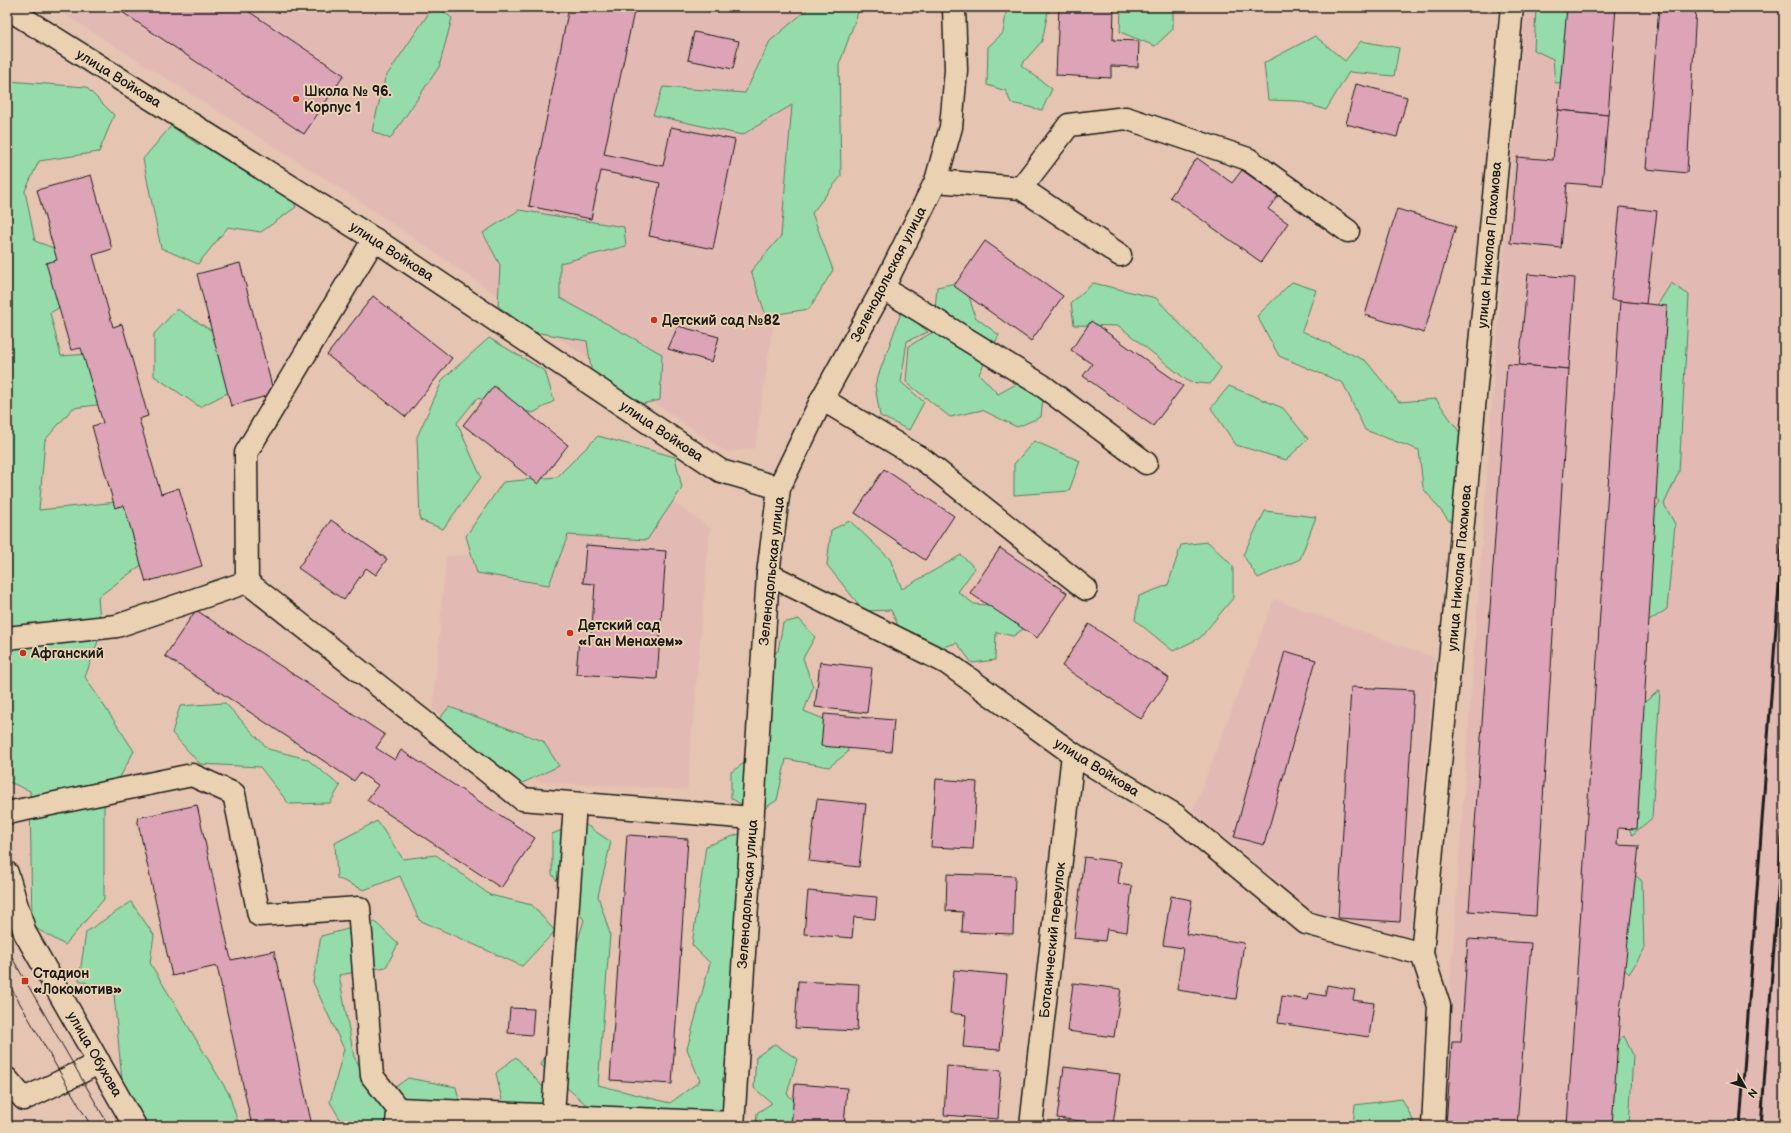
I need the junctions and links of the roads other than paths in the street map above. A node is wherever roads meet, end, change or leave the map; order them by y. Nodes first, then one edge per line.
1 (954, 7) edge
2 (1512, 7) edge
3 (7, 8) edge
4 (936, 181) junction
5 (1021, 188) junction
6 (1348, 231) dead end
7 (374, 239) junction
8 (1120, 255) dead end
9 (883, 288) junction
10 (822, 400) junction
11 (1146, 463) dead end
12 (779, 488) junction
13 (768, 574) junction
14 (247, 582) junction
15 (1086, 589) dead end
16 (7, 638) edge
17 (1073, 754) junction
18 (575, 804) junction
19 (7, 812) edge
20 (752, 818) junction
21 (7, 873) edge
22 (1422, 954) junction
23 (99, 1062) junction
24 (7, 1079) edge
25 (553, 1115) junction
26 (398, 1117) edge
27 (733, 1124) edge
28 (135, 1126) edge
29 (1031, 1126) edge
30 (1432, 1126) edge

1 - 4 street, Зеленодольская улица
2 - 22 street, улица Николая Пахомова
3 - 7 street, улица Войкова
4 - 5 street
4 - 9 street, Зеленодольская улица
5 - 6 street
5 - 8 street
7 - 12 street, улица Войкова
7 - 14 street
9 - 10 street, Зеленодольская улица
9 - 11 street
10 - 12 street, Зеленодольская улица
10 - 15 street
12 - 13 street, Зеленодольская улица
13 - 17 street, улица Войкова
13 - 20 street, Зеленодольская улица
14 - 16 street
14 - 18 street
17 - 22 street, улица Войкова
17 - 29 street, Ботанический переулок
18 - 20 street
18 - 25 street
19 - 26 street
20 - 27 street, Зеленодольская улица
21 - 23 street, улица Обухова
22 - 30 street, улица Николая Пахомова
23 - 24 street
23 - 28 street, улица Обухова
25 - 26 street
25 - 27 street

